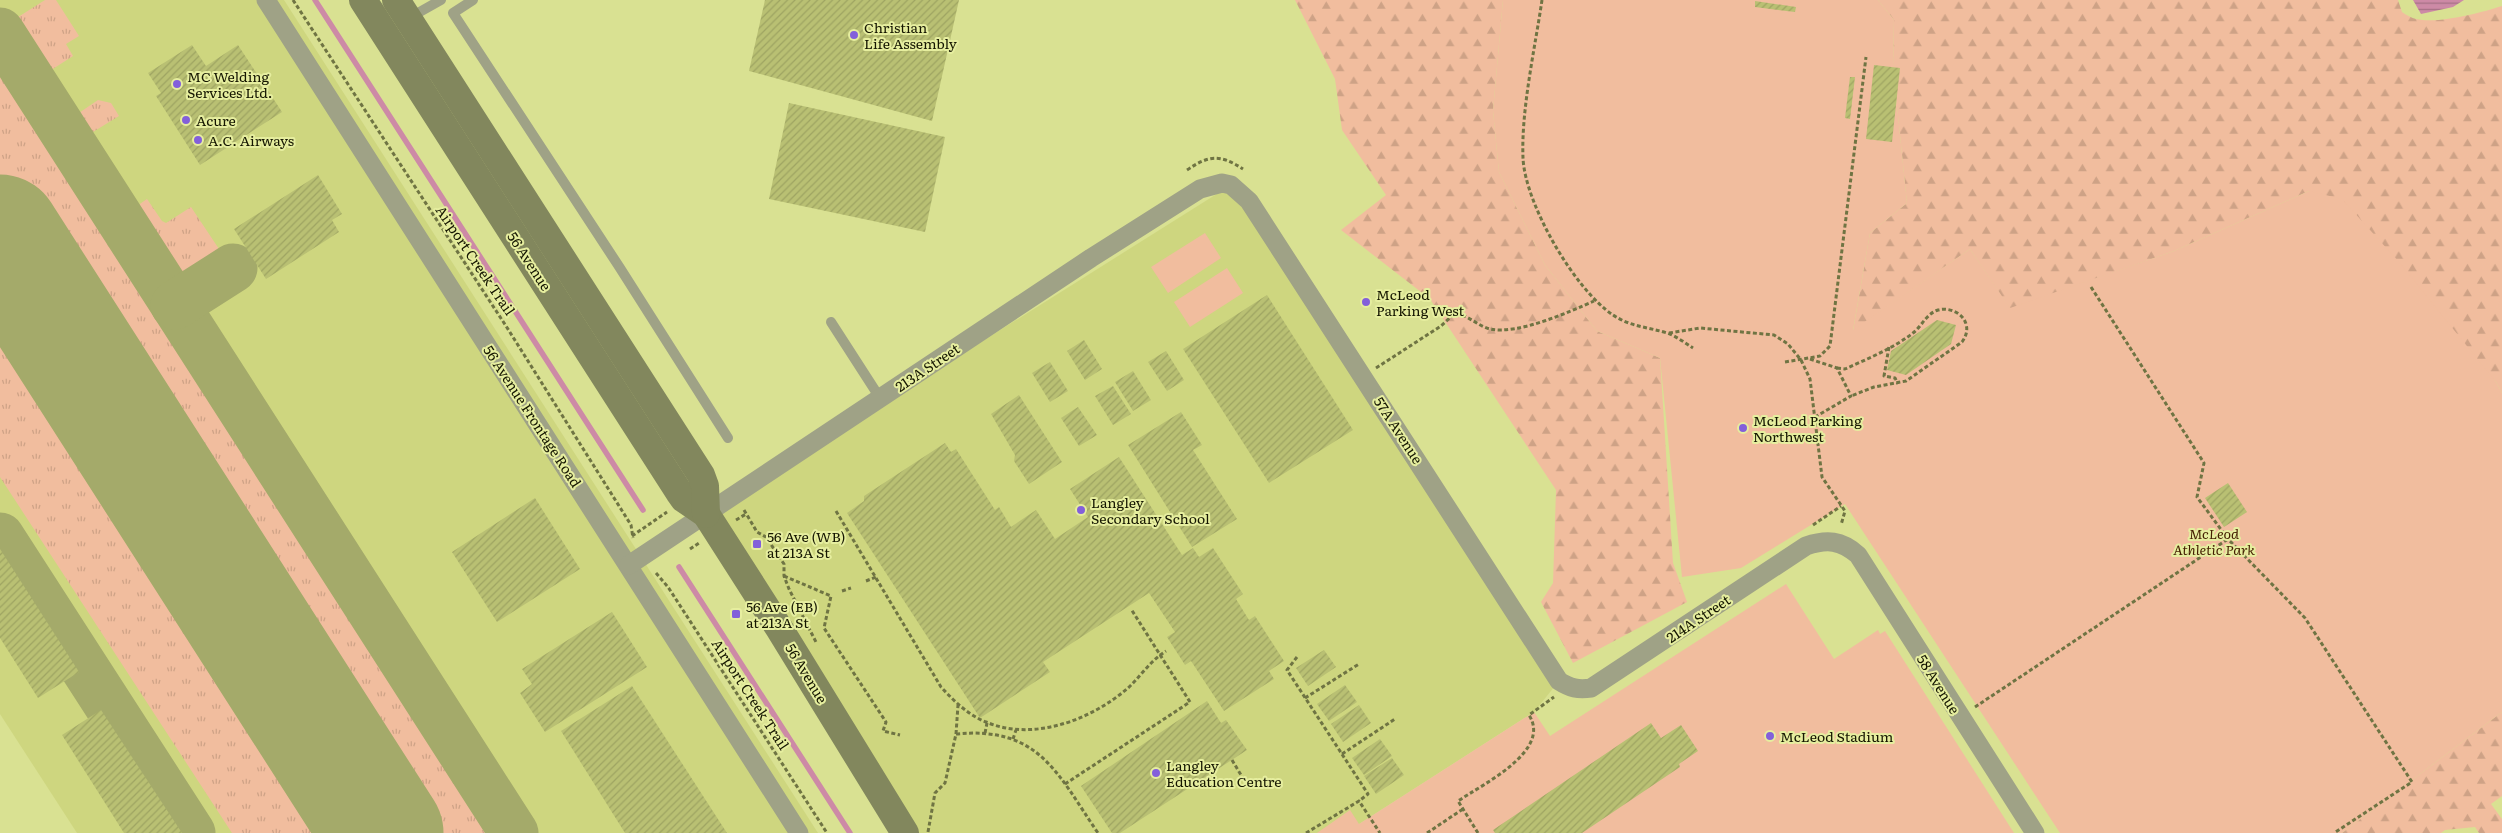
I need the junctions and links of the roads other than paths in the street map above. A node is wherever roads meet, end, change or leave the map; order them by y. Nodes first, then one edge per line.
1 (266, 0) edge
2 (441, 0) edge
3 (473, 0) edge
4 (402, 9) edge
5 (369, 10) edge
6 (1232, 186) joint
7 (831, 322) dead end
8 (880, 398) junction
9 (728, 438) dead end
10 (706, 514) junction
11 (1837, 542) joint
12 (629, 565) junction
13 (1557, 689) joint
14 (800, 833) edge
15 (904, 833) edge
16 (2035, 833) edge

1 - 12 street, 56 Avenue Frontage Road
2 - 4 lane
3 - 9 lane
4 - 5 main road
4 - 10 main road, 56 Avenue
5 - 10 main road, 56 Avenue
6 - 8 street, 213A Street
6 - 13 street, 57A Avenue
7 - 8 lane
8 - 10 street, 213A Street
10 - 12 street, 213A Street
10 - 15 main road, 56 Avenue
11 - 13 street, 214A Street
11 - 16 street, 58 Avenue
12 - 14 street, 56 Avenue Frontage Road

